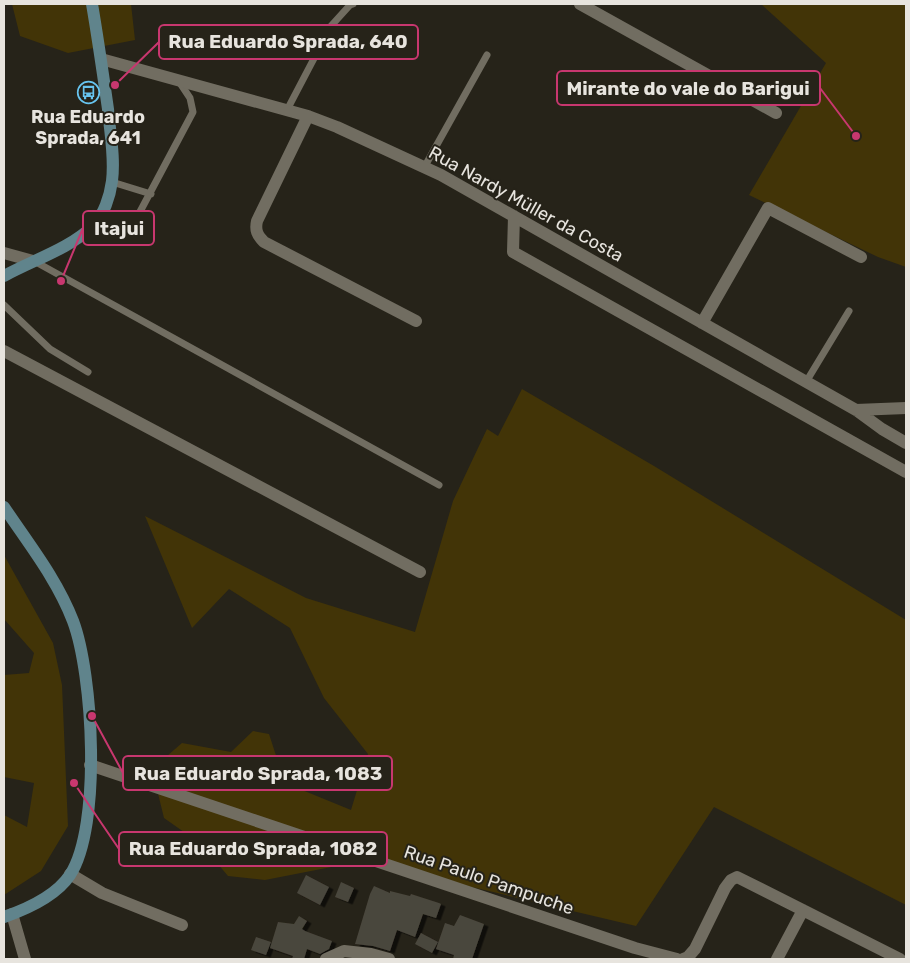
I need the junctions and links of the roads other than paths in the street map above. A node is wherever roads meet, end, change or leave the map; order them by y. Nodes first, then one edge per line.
1 (92, 4) edge
2 (354, 4) edge
3 (580, 4) edge
4 (487, 55) dead end
5 (101, 59) junction
6 (178, 80) junction
7 (287, 110) junction
8 (776, 113) dead end
9 (308, 116) junction
10 (425, 166) junction
11 (112, 182) junction
12 (151, 194) junction
13 (101, 216) junction
14 (514, 216) junction
15 (4, 253) edge
16 (861, 257) dead end
17 (33, 261) junction
18 (4, 276) edge
19 (4, 306) edge
20 (849, 311) dead end
21 (416, 321) dead end
22 (702, 323) junction
23 (4, 351) edge
24 (88, 372) dead end
25 (806, 382) junction
26 (906, 408) edge
27 (856, 410) junction
28 (906, 443) edge
29 (906, 472) edge
30 (439, 485) dead end
31 (4, 507) edge
32 (420, 572) dead end
33 (90, 764) junction
34 (70, 874) junction
35 (803, 910) junction
36 (8, 916) edge
37 (182, 925) dead end
38 (357, 955) edge
39 (878, 955) edge
40 (25, 959) edge
41 (326, 959) edge
42 (389, 959) edge
43 (677, 959) edge
44 (683, 959) edge
45 (777, 959) edge
46 (900, 959) edge

1 - 5 main road
2 - 7 lane
3 - 8 street
4 - 10 lane
5 - 6 street, Rua Nardy Müller da Costa
5 - 11 main road
6 - 7 street, Rua Nardy Müller da Costa
6 - 12 lane
7 - 9 street, Rua Nardy Müller da Costa
9 - 10 street, Rua Nardy Müller da Costa
9 - 21 street
10 - 14 street, Rua Nardy Müller da Costa
11 - 12 lane
11 - 13 main road
12 - 13 lane
13 - 17 main road
14 - 22 street, Rua Nardy Müller da Costa
14 - 29 street
15 - 17 street
16 - 22 street
17 - 18 main road
17 - 30 lane
19 - 24 lane
20 - 25 lane
22 - 25 street, Rua Nardy Müller da Costa
23 - 32 street
25 - 27 street, Rua Nardy Müller da Costa
26 - 27 street
27 - 28 street, Rua Nardy Müller da Costa
31 - 33 main road
33 - 34 main road
33 - 43 street, Rua Paulo Pampuche
34 - 36 main road
34 - 37 street
35 - 39 street
35 - 44 street
35 - 45 street
36 - 40 street
38 - 41 street
38 - 42 street
39 - 46 street

